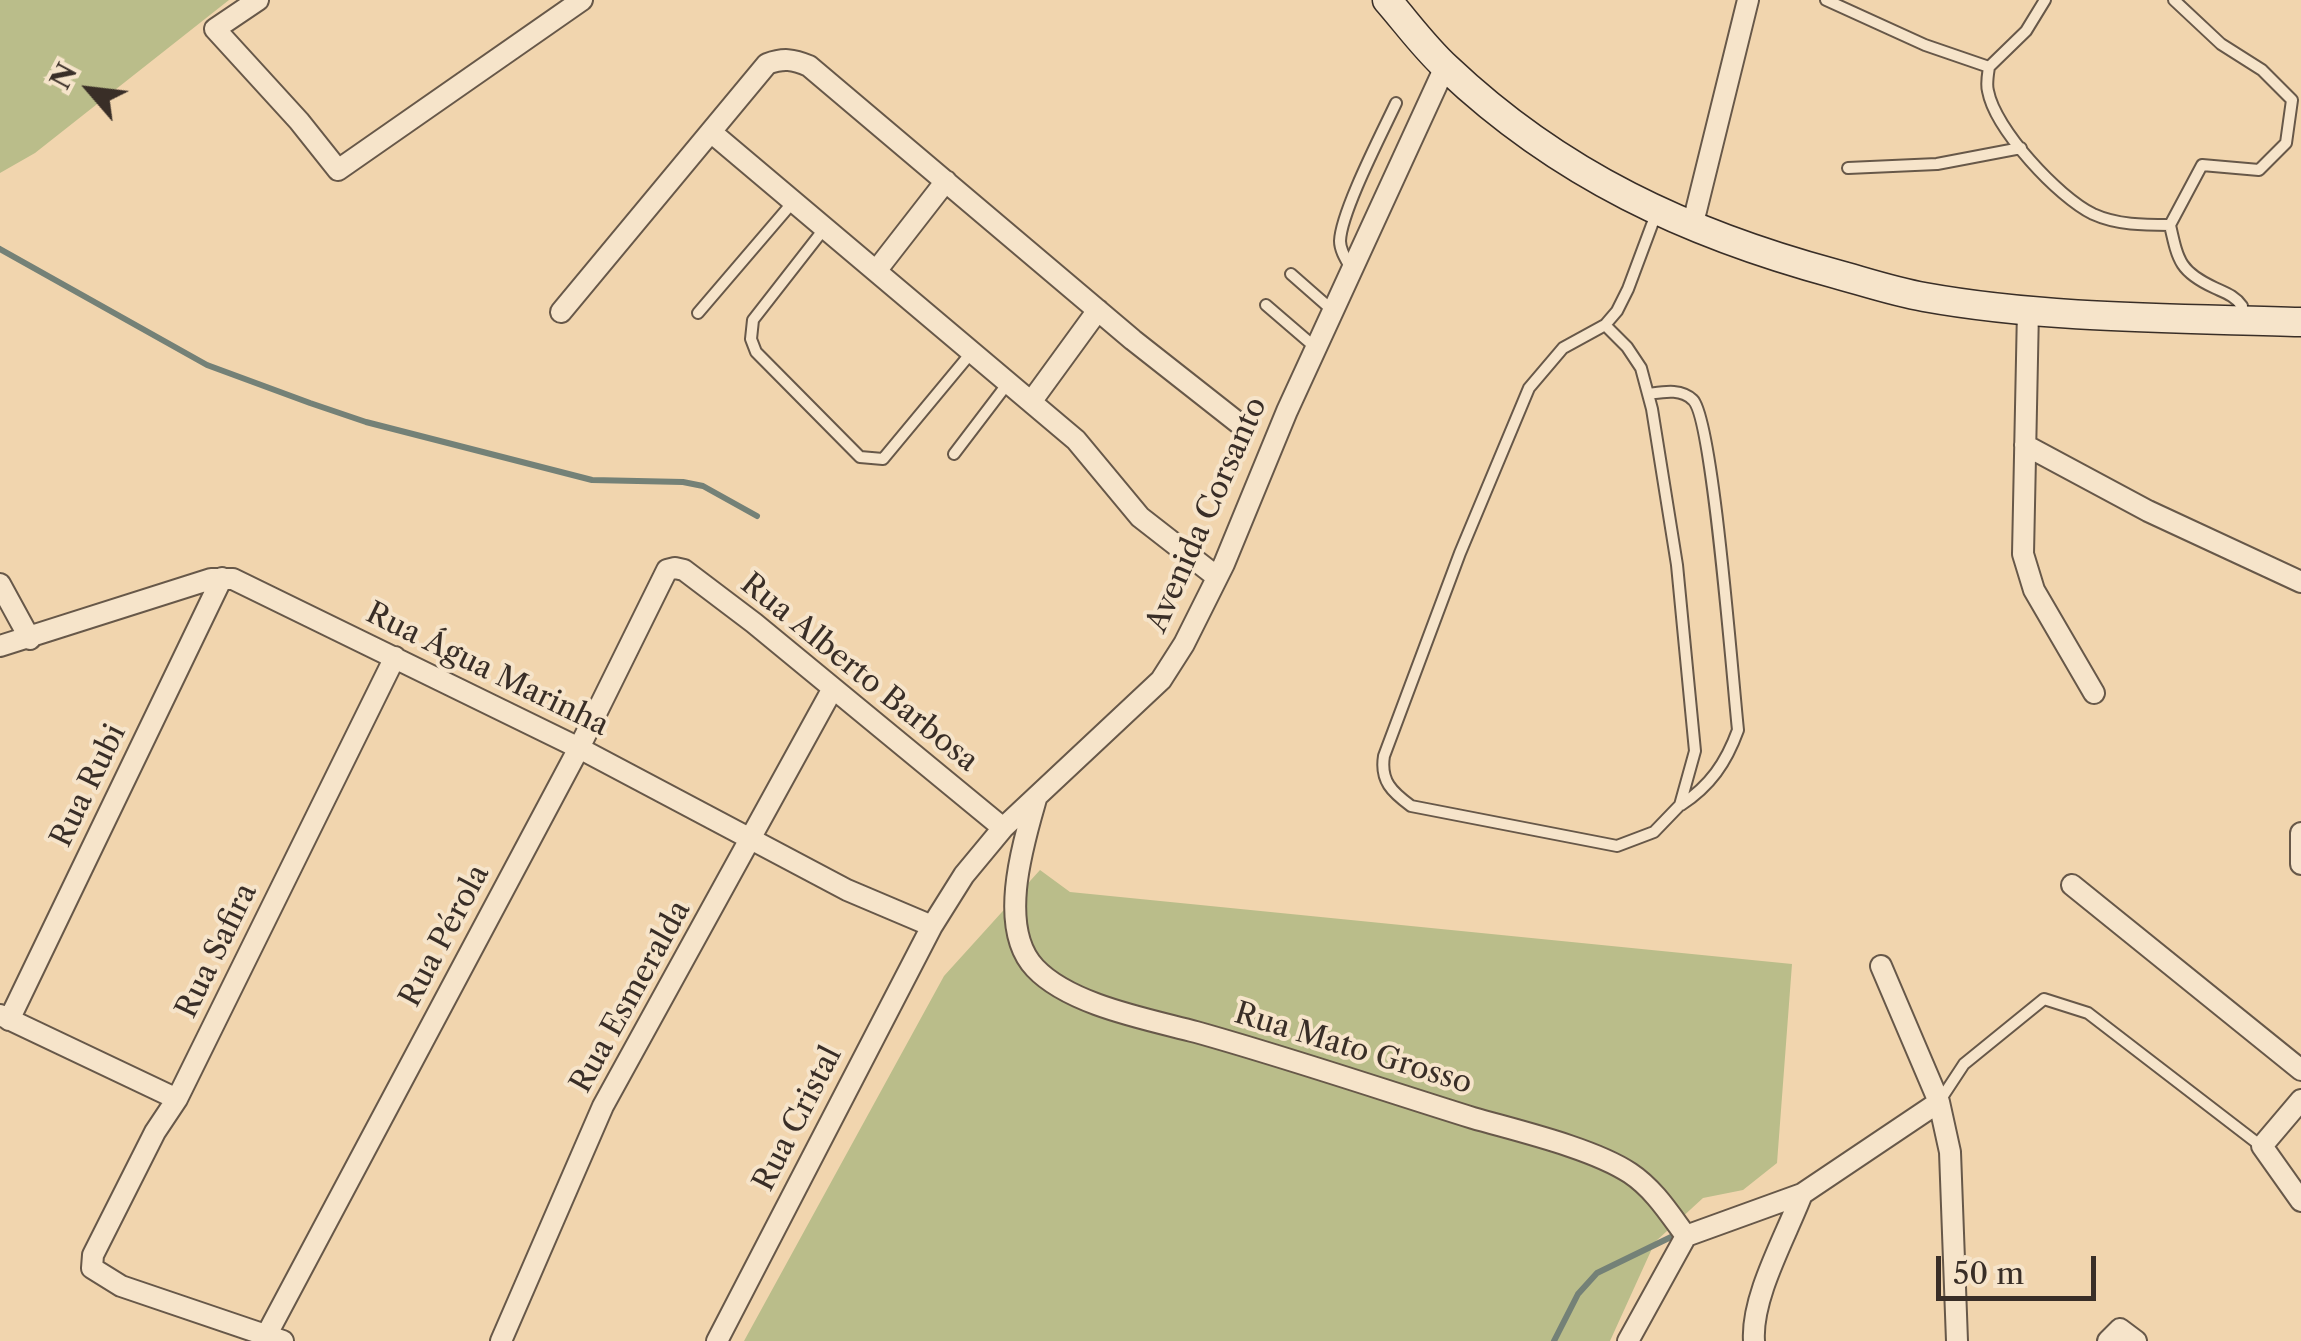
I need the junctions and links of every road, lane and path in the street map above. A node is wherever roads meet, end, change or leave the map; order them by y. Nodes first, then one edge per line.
1 (258, 0) edge
2 (582, 0) edge
3 (1387, 0) edge
4 (1748, 0) edge
5 (1826, 0) edge
6 (2045, 0) edge
7 (2174, 0) edge
8 (1445, 67) junction
9 (1988, 67) junction
10 (1396, 103) dead end
11 (711, 132) junction
12 (2021, 148) junction
13 (1848, 168) dead end
14 (946, 181) junction
15 (793, 202) junction
16 (1657, 212) junction
17 (2170, 225) junction
18 (1692, 227) junction
19 (824, 228) junction
20 (1353, 270) junction
21 (876, 271) junction
22 (1292, 274) dead end
23 (1266, 305) dead end
24 (1098, 310) junction
25 (2028, 310) junction
26 (1334, 311) junction
27 (561, 312) dead end
28 (698, 313) dead end
29 (2241, 320) junction
30 (2301, 322) edge
31 (1605, 325) junction
32 (1317, 348) junction
33 (972, 352) junction
34 (1008, 383) junction
35 (1648, 394) junction
36 (1030, 402) junction
37 (1241, 425) dead end
38 (2025, 445) junction
39 (954, 454) dead end
40 (676, 568) joint
41 (222, 578) junction
42 (1217, 578) junction
43 (2301, 582) edge
44 (0, 584) edge
45 (30, 639) junction
46 (1, 645) edge
47 (395, 657) junction
48 (832, 690) junction
49 (2094, 693) dead end
50 (580, 748) junction
51 (1036, 799) junction
52 (1680, 806) junction
53 (1003, 828) junction
54 (2301, 833) edge
55 (752, 841) junction
56 (2301, 864) edge
57 (2072, 885) dead end
58 (932, 926) junction
59 (1881, 966) dead end
60 (4, 1018) edge
61 (2301, 1070) edge
62 (177, 1100) junction
63 (2301, 1100) edge
64 (1938, 1102) junction
65 (2262, 1146) junction
66 (1802, 1194) junction
67 (2301, 1201) edge
68 (1686, 1236) junction
69 (275, 1338) edge
70 (500, 1341) edge
71 (717, 1341) edge
72 (1628, 1341) edge
73 (1754, 1341) edge
74 (1957, 1341) edge

1 - 2 street
3 - 8 street
4 - 18 street
5 - 9 lane
6 - 9 lane
7 - 17 lane
8 - 16 street
8 - 20 street, Avenida Corsanto
9 - 12 lane
10 - 20 lane
11 - 14 street
11 - 15 street
11 - 27 street
12 - 13 lane
12 - 17 lane
14 - 21 street
14 - 24 street
15 - 19 street
15 - 28 lane
16 - 18 street
16 - 31 lane
17 - 29 lane
18 - 25 street
19 - 21 street
19 - 33 lane
20 - 26 street, Avenida Corsanto
21 - 33 street
22 - 26 lane
23 - 32 lane
24 - 36 street
24 - 37 street
25 - 29 street
25 - 38 street
26 - 32 street, Avenida Corsanto
29 - 30 street
31 - 35 lane
31 - 52 lane
32 - 42 street, Avenida Corsanto
33 - 34 street
34 - 36 street
34 - 39 lane
35 - 52 lane
35 - 52 lane
36 - 42 street
38 - 43 street
38 - 49 street
40 - 48 street, Rua Alberto Barbosa
40 - 50 street, Rua Pérola
41 - 45 street
41 - 47 street, Rua Água Marinha
41 - 60 street, Rua Rubi
42 - 51 street, Avenida Corsanto
44 - 45 street
45 - 46 street
47 - 50 street, Rua Água Marinha
47 - 62 street, Rua Safira
48 - 53 street, Rua Alberto Barbosa
48 - 55 street, Rua Esmeralda
50 - 55 street, Rua Água Marinha
50 - 69 street, Rua Pérola
51 - 53 street, Avenida Corsanto
51 - 68 street, Rua Mato Grosso
53 - 58 street, Avenida Corsanto
54 - 56 street
55 - 58 street, Rua Água Marinha
55 - 70 street, Rua Esmeralda
57 - 61 street
58 - 71 street, Rua Cristal
59 - 64 street
60 - 62 street
62 - 69 street, Rua Safira
63 - 65 street
64 - 65 lane
64 - 66 street
64 - 74 street
65 - 67 street
66 - 68 street
66 - 73 street
68 - 72 street

